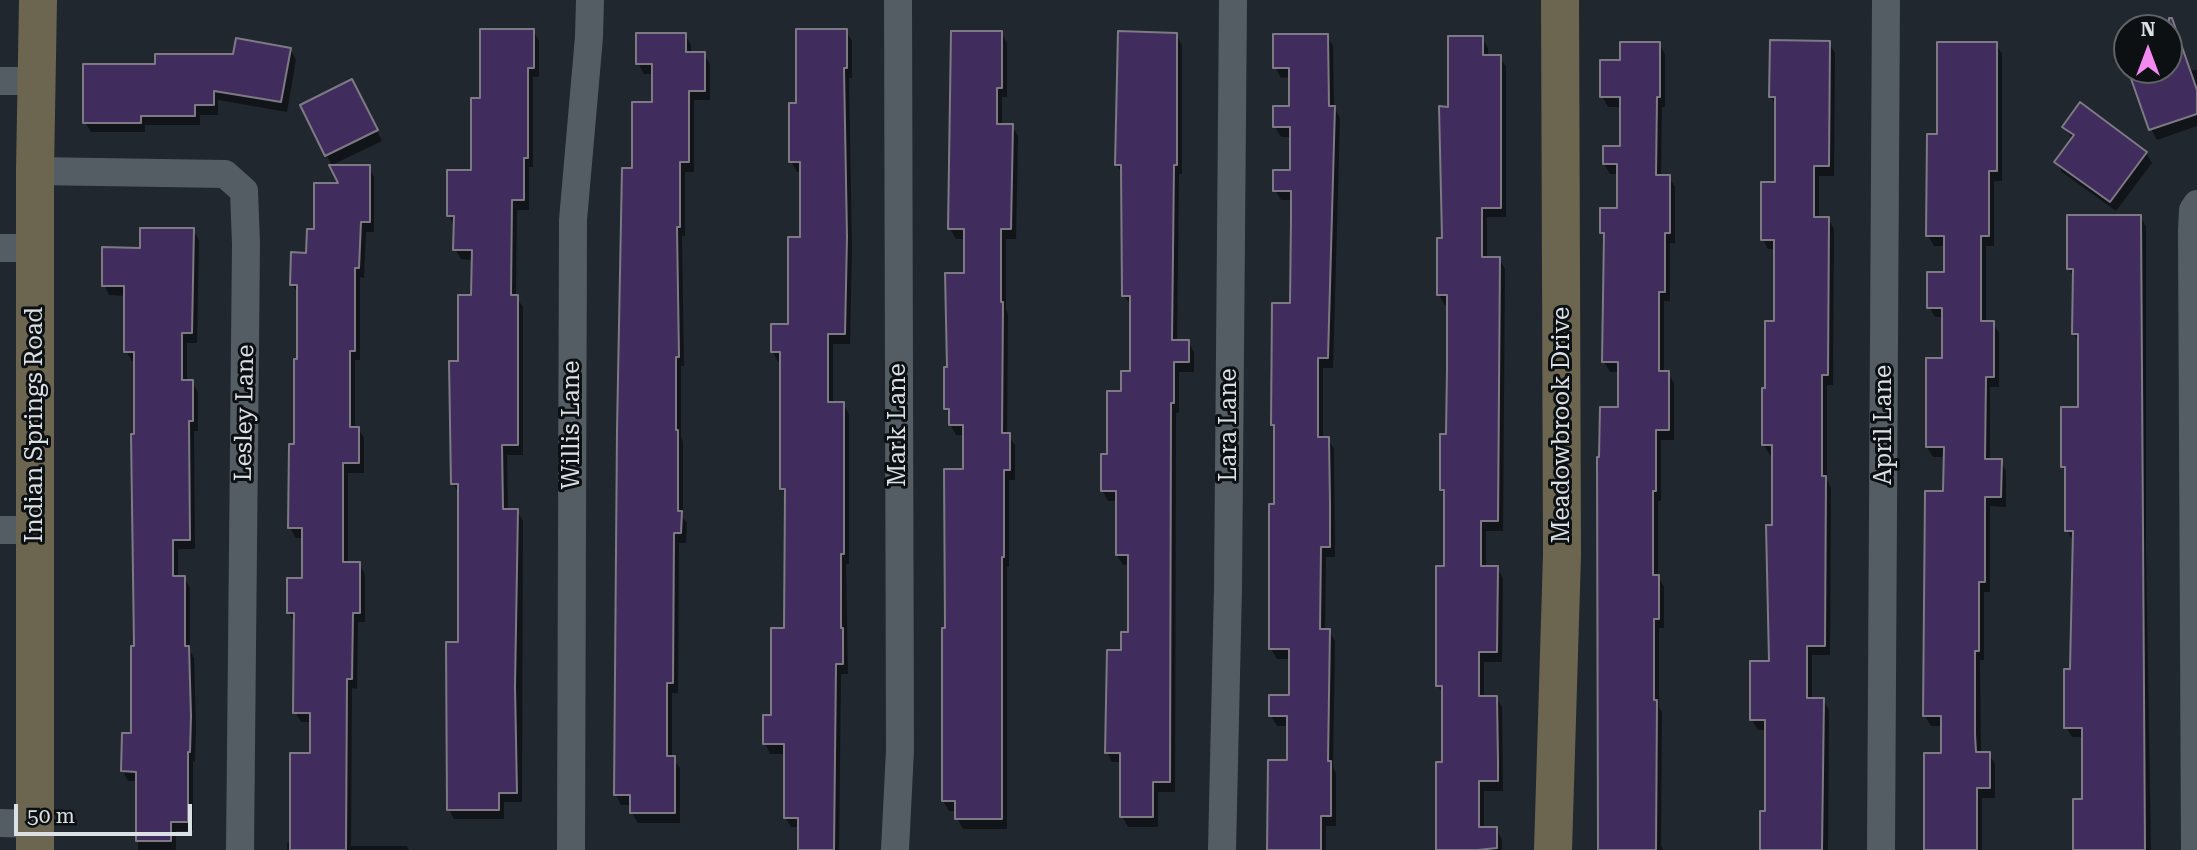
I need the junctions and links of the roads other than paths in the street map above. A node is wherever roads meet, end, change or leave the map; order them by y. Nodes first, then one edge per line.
1 (38, 0) edge
2 (590, 0) edge
3 (898, 0) edge
4 (1233, 0) edge
5 (1560, 0) edge
6 (1886, 0) edge
7 (18, 81) edge
8 (35, 172) junction
9 (2197, 204) edge
10 (18, 248) edge
11 (18, 530) edge
12 (23, 832) edge
13 (240, 850) edge
14 (571, 850) edge
15 (895, 850) edge
16 (1222, 850) edge
17 (1553, 850) edge
18 (1881, 850) edge
19 (2195, 850) edge

1 - 7 street, Indian Springs Road
2 - 14 street, Willis Lane
3 - 15 street, Mark Lane
4 - 16 street, Lara Lane
5 - 17 street, Meadowbrook Drive
6 - 18 street, April Lane
7 - 8 street, Indian Springs Road
8 - 10 street, Indian Springs Road
8 - 13 street, Lesley Lane
9 - 19 street
10 - 11 street, Indian Springs Road
11 - 12 street, Indian Springs Road

